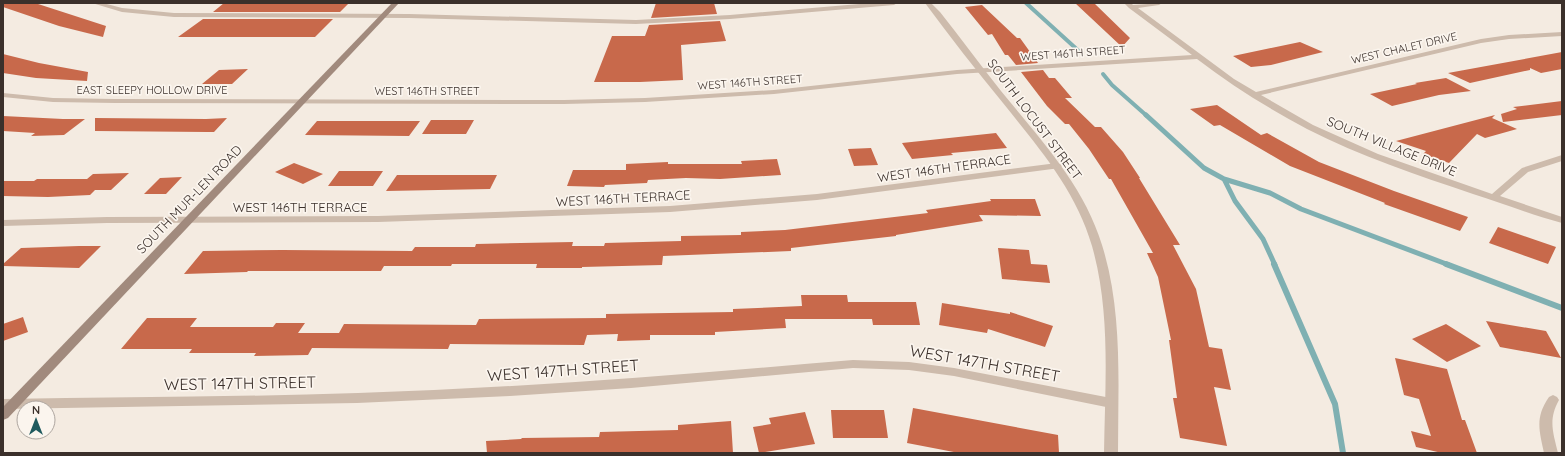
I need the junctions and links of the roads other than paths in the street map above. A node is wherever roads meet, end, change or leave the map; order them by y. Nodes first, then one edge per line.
1 (95, 3) edge
2 (396, 3) edge
3 (894, 3) edge
4 (928, 3) edge
5 (1159, 3) edge
6 (1129, 5) edge
7 (384, 16) junction
8 (1562, 34) edge
9 (1199, 57) junction
10 (982, 70) junction
11 (3, 95) edge
12 (1254, 95) junction
13 (302, 102) junction
14 (1562, 158) edge
15 (1057, 166) junction
16 (1493, 198) junction
17 (188, 220) junction
18 (1562, 220) edge
19 (3, 223) edge
20 (1553, 400) dead end
21 (1111, 403) junction
22 (8, 404) edge
23 (3, 415) edge
24 (1111, 453) edge
25 (1551, 453) edge

1 - 7 street
2 - 7 main road, SOUTH MUR-LEN ROAD
3 - 7 street
4 - 10 street, SOUTH LOCUST STREET
5 - 6 street
6 - 9 street, SOUTH VILLAGE DRIVE
7 - 13 main road, SOUTH MUR-LEN ROAD
8 - 12 street, WEST CHALET DRIVE
9 - 10 street, WEST 146TH STREET
9 - 12 street, SOUTH VILLAGE DRIVE
10 - 13 street, WEST 146TH STREET
10 - 15 street, SOUTH LOCUST STREET
11 - 13 street, EAST SLEEPY HOLLOW DRIVE
12 - 16 street, SOUTH VILLAGE DRIVE
13 - 17 main road, SOUTH MUR-LEN ROAD
14 - 16 street
15 - 17 street, WEST 146TH TERRACE
15 - 21 street, SOUTH LOCUST STREET
16 - 18 street, SOUTH VILLAGE DRIVE
17 - 19 street, WEST 146TH TERRACE
17 - 22 main road, SOUTH MUR-LEN ROAD
20 - 25 street
21 - 22 street, WEST 147TH STREET
21 - 24 street, SOUTH LOCUST STREET
22 - 23 main road, SOUTH MUR-LEN ROAD

